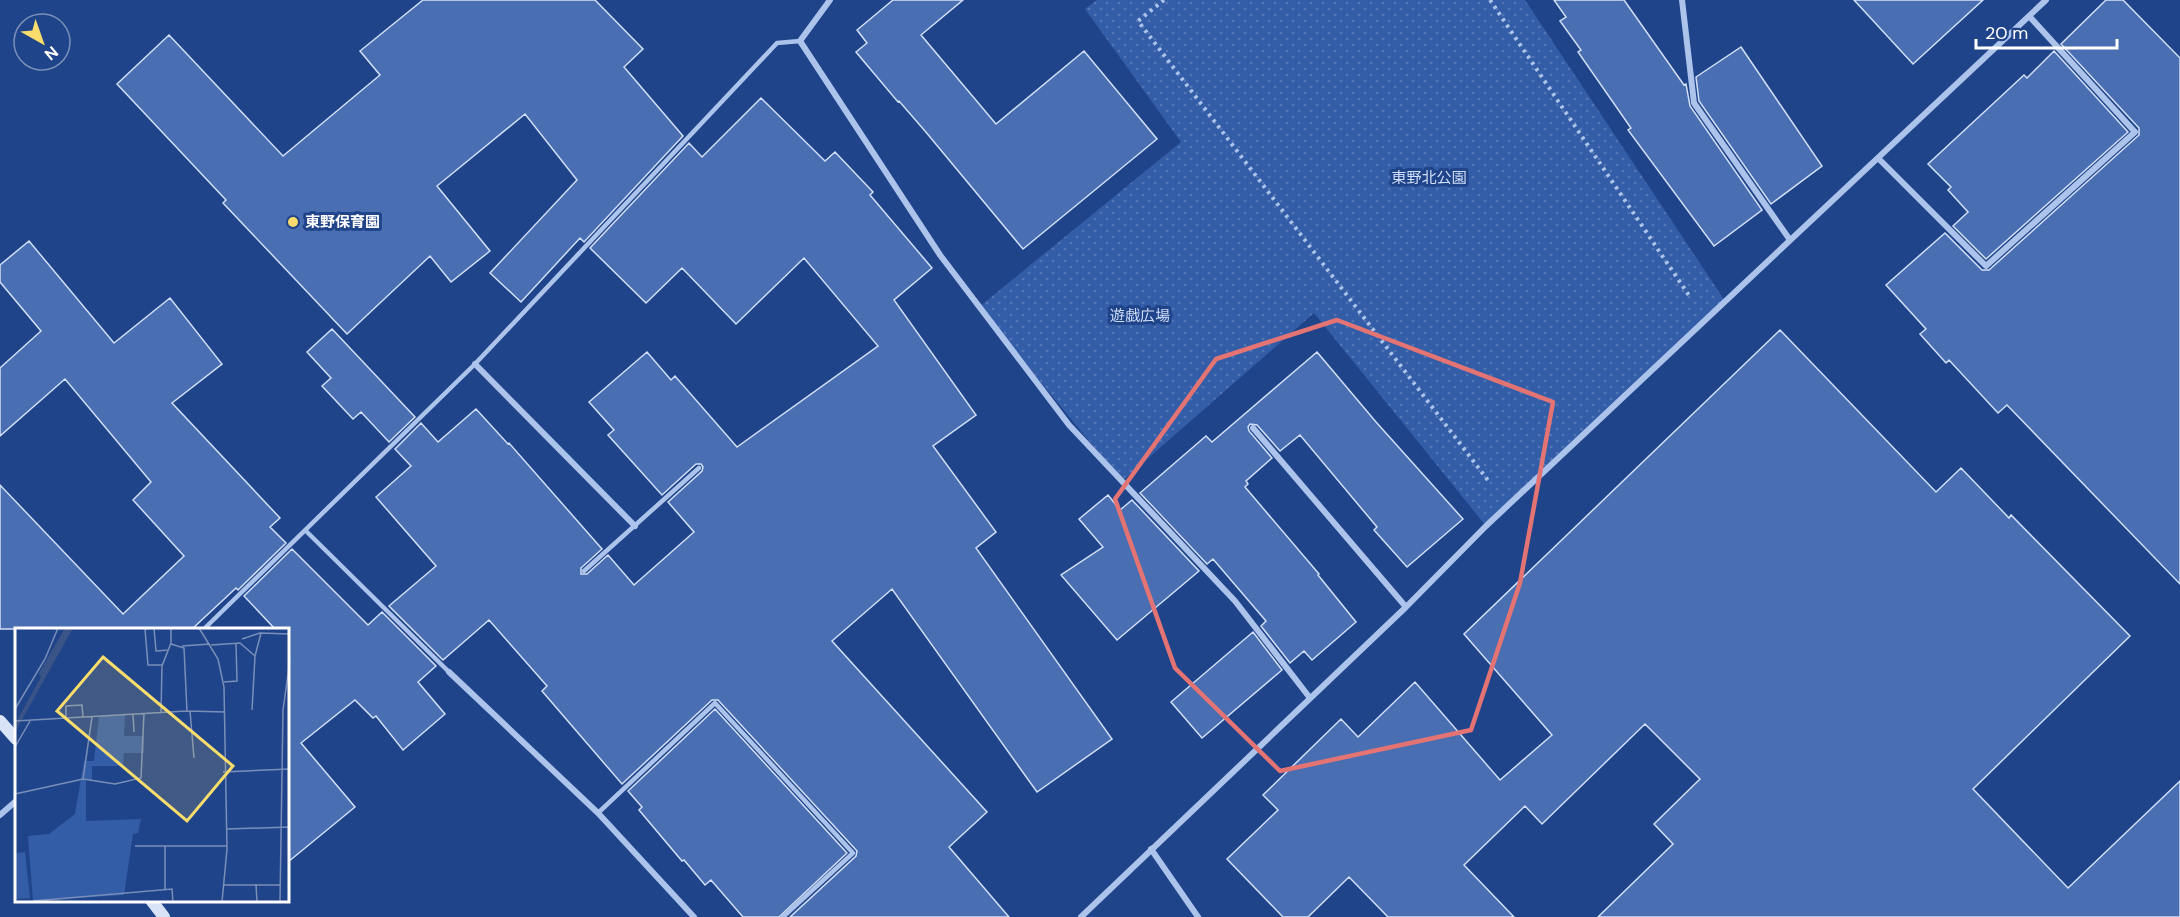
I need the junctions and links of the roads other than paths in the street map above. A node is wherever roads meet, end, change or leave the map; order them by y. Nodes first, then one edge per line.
1 (830, 0) edge
2 (1682, 0) edge
3 (2046, 0) edge
4 (2029, 16) junction
5 (800, 41) junction
6 (1878, 158) junction
7 (1790, 240) junction
8 (475, 364) junction
9 (1253, 428) dead end
10 (699, 468) dead end
11 (635, 526) junction
12 (306, 531) junction
13 (584, 571) dead end
14 (1406, 607) junction
15 (205, 628) edge
16 (449, 672) joint
17 (1310, 698) junction
18 (0, 721) edge
19 (15, 738) edge
20 (15, 802) edge
21 (598, 813) junction
22 (0, 815) edge
23 (1151, 849) junction
24 (153, 902) edge
25 (164, 917) edge
26 (694, 917) edge
27 (783, 917) edge
28 (1081, 917) edge
29 (1198, 917) edge

1 - 5 street
2 - 7 street
3 - 4 street
4 - 6 street
4 - 6 street
5 - 8 lane
5 - 17 street
6 - 7 street
7 - 14 street
8 - 11 street
8 - 12 lane
9 - 14 street
10 - 11 lane
11 - 13 lane
12 - 15 lane
12 - 16 lane
14 - 17 street
16 - 21 street
17 - 23 street
18 - 19 main road
20 - 22 street
21 - 26 street
21 - 27 lane
23 - 28 street
23 - 29 street
24 - 25 main road

